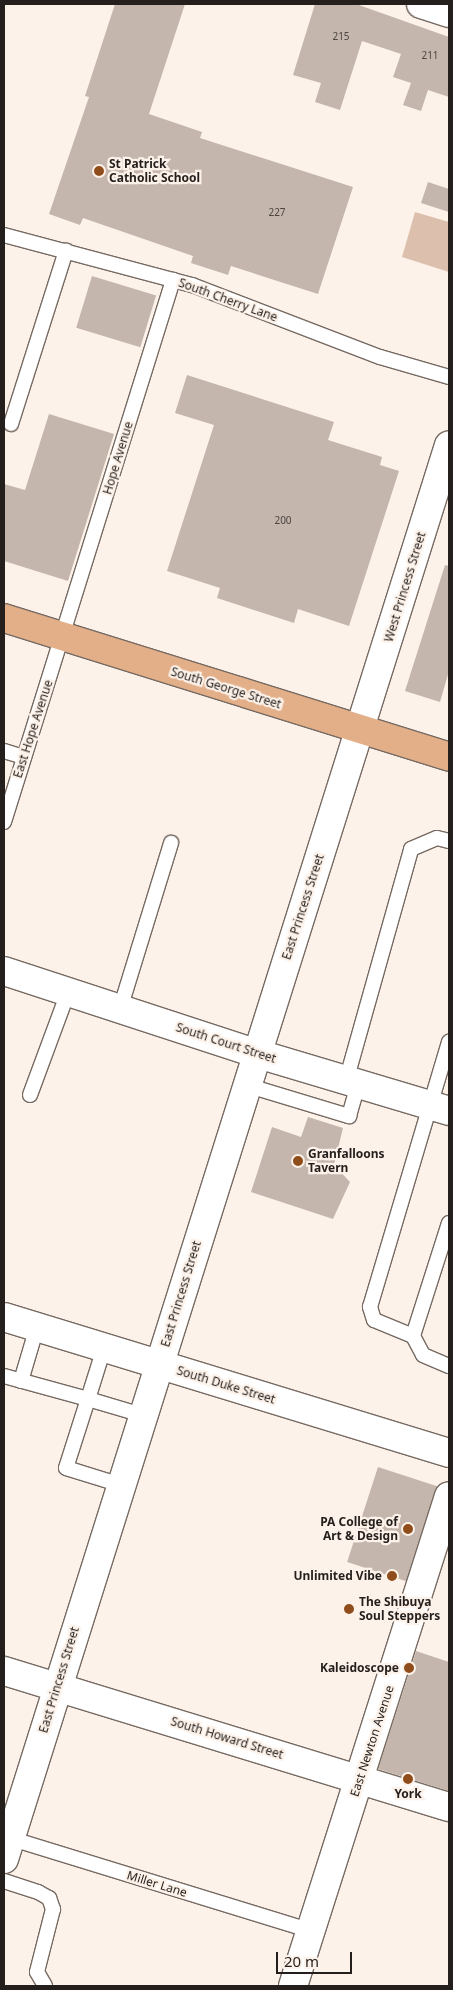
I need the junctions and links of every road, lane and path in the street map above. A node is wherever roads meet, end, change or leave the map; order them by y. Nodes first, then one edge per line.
1 (4, 235) edge
2 (66, 252) junction
3 (173, 280) junction
4 (449, 377) edge
5 (11, 424) dead end
6 (449, 445) edge
7 (4, 618) edge
8 (63, 636) junction
9 (360, 730) junction
10 (4, 751) edge
11 (449, 756) edge
12 (24, 757) junction
13 (4, 822) edge
14 (449, 841) edge
15 (170, 843) dead end
16 (4, 971) edge
17 (68, 992) junction
18 (120, 1009) junction
19 (449, 1042) edge
20 (255, 1053) junction
21 (352, 1083) junction
22 (246, 1085) junction
23 (30, 1095) dead end
24 (440, 1108) edge
25 (449, 1223) edge
26 (4, 1316) edge
27 (37, 1327) junction
28 (413, 1336) junction
29 (104, 1348) junction
30 (158, 1365) junction
31 (449, 1366) edge
32 (4, 1376) edge
33 (21, 1381) junction
34 (88, 1399) junction
35 (142, 1416) junction
36 (449, 1453) edge
37 (120, 1485) junction
38 (449, 1496) edge
39 (4, 1671) edge
40 (57, 1688) junction
41 (361, 1778) junction
42 (449, 1807) edge
43 (6, 1844) edge
44 (4, 1881) edge
45 (311, 1931) junction
46 (45, 1986) edge
47 (293, 1986) edge

1 - 2 lane, South Cherry Lane
2 - 3 lane, South Cherry Lane
2 - 5 lane
3 - 4 lane, South Cherry Lane
3 - 8 lane, Hope Avenue
6 - 9 street, West Princess Street
7 - 8 main road, South George Street
8 - 9 main road, South George Street
8 - 12 lane, East Hope Avenue
9 - 11 main road, South George Street
9 - 20 street, East Princess Street
10 - 12 lane
12 - 13 lane, East Hope Avenue
14 - 21 lane
15 - 18 lane
16 - 17 street, South Court Street
17 - 18 street, South Court Street
17 - 23 lane
18 - 20 street, South Court Street
19 - 24 lane
20 - 21 street, South Court Street
20 - 22 street, East Princess Street
21 - 22 lane
21 - 24 street, South Court Street
22 - 30 street, East Princess Street
24 - 28 lane
25 - 28 lane
26 - 27 street, South Duke Street
27 - 29 street, South Duke Street
27 - 33 lane
28 - 31 lane
29 - 30 street, South Duke Street
29 - 34 lane
30 - 35 street, East Princess Street
30 - 36 street, South Duke Street
32 - 33 lane
33 - 34 lane
34 - 35 lane
34 - 37 lane
35 - 37 street, East Princess Street
37 - 40 street, East Princess Street
38 - 41 street, East Newton Avenue
39 - 40 street, South Howard Street
40 - 41 street, South Howard Street
40 - 43 street, East Princess Street
41 - 42 street, South Howard Street
41 - 45 street, East Newton Avenue
43 - 45 lane, Miller Lane
44 - 46 lane
45 - 47 street, East Newton Avenue

